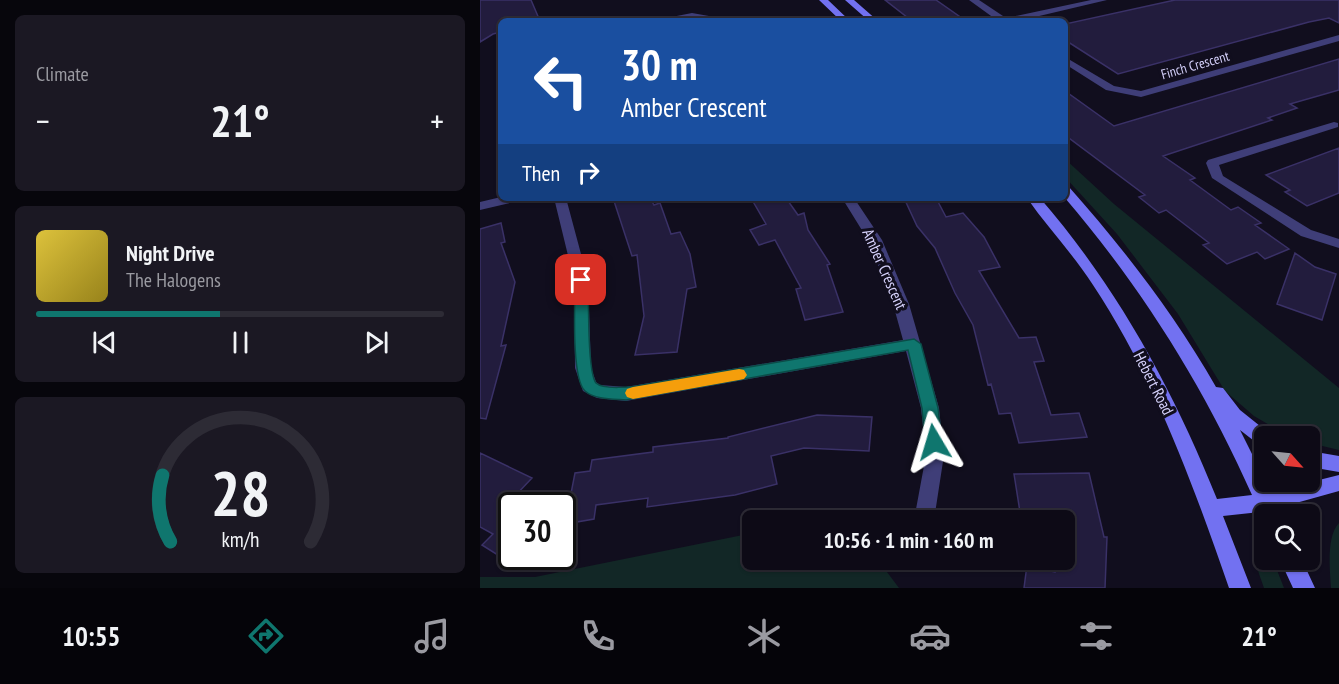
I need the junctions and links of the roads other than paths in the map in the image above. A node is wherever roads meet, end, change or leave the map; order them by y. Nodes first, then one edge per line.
1 (823, 0) edge
2 (849, 0) edge
3 (973, 0) edge
4 (1103, 0) edge
5 (675, 18) edge
6 (707, 18) edge
7 (843, 18) edge
8 (870, 18) edge
9 (1000, 18) edge
10 (1019, 18) edge
11 (1339, 39) edge
12 (1068, 62) edge
13 (1334, 125) dead end
14 (1068, 193) edge
15 (501, 201) edge
16 (561, 201) edge
17 (850, 201) edge
18 (1036, 201) edge
19 (480, 206) edge
20 (1339, 244) edge
21 (914, 344) junction
22 (1193, 362) junction
23 (1254, 432) edge
24 (1320, 461) edge
25 (1339, 464) edge
26 (1339, 483) edge
27 (1267, 504) edge
28 (1280, 504) edge
29 (1212, 508) junction
30 (1254, 508) edge
31 (926, 510) edge
32 (1296, 570) edge
33 (1240, 588) edge
34 (1304, 588) edge

1 - 7 main road
2 - 8 main road
3 - 9 street
4 - 10 street
5 - 6 street
11 - 12 street, Finch Crescent
13 - 20 street
14 - 22 main road
15 - 19 street
16 - 21 street
17 - 21 street, Amber Crescent
18 - 29 main road, Hebert Road
21 - 31 street, Amber Crescent
22 - 23 main road
22 - 27 main road
24 - 25 main road
26 - 28 main road
29 - 30 main road
29 - 33 main road, Hebert Road
32 - 34 main road

